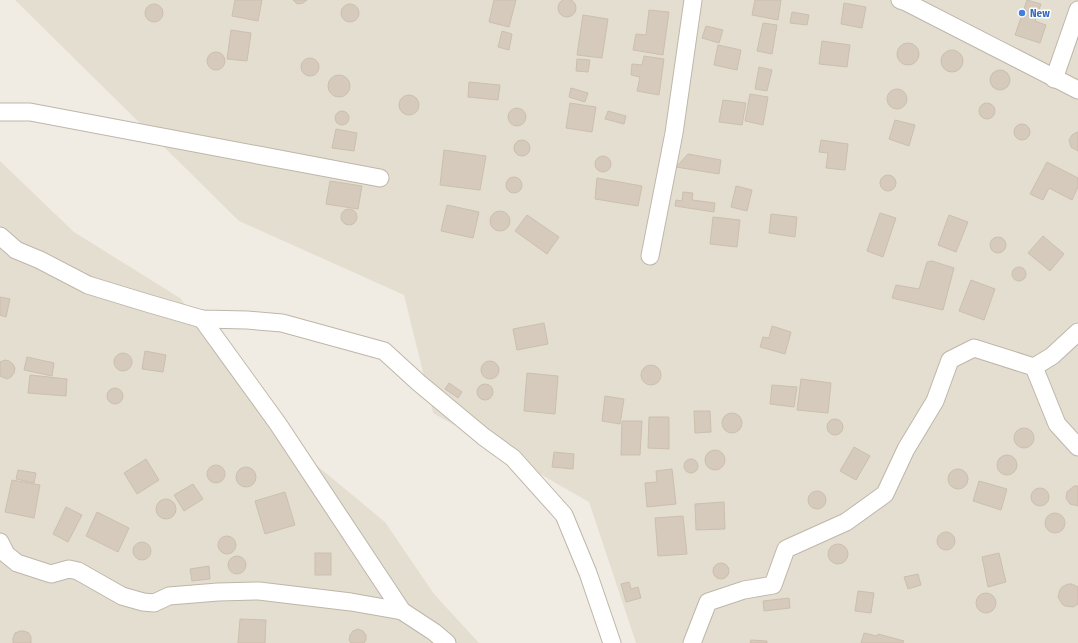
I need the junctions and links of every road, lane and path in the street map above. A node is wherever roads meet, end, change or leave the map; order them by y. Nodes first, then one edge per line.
1 (693, 0) edge
2 (900, 0) edge
3 (1078, 10) edge
4 (1054, 79) junction
5 (1078, 90) edge
6 (0, 112) edge
7 (380, 178) dead end
8 (0, 236) edge
9 (650, 256) dead end
10 (202, 319) junction
11 (1078, 332) edge
12 (1034, 367) junction
13 (1078, 448) edge
14 (0, 537) edge
15 (402, 611) junction
16 (447, 643) edge
17 (612, 643) edge
18 (692, 643) edge

1 - 9 street
2 - 4 street
3 - 4 street
4 - 5 street
6 - 7 street
8 - 10 street
10 - 15 street
10 - 17 street
11 - 12 street
12 - 13 street
12 - 18 street
14 - 15 street
15 - 16 street

